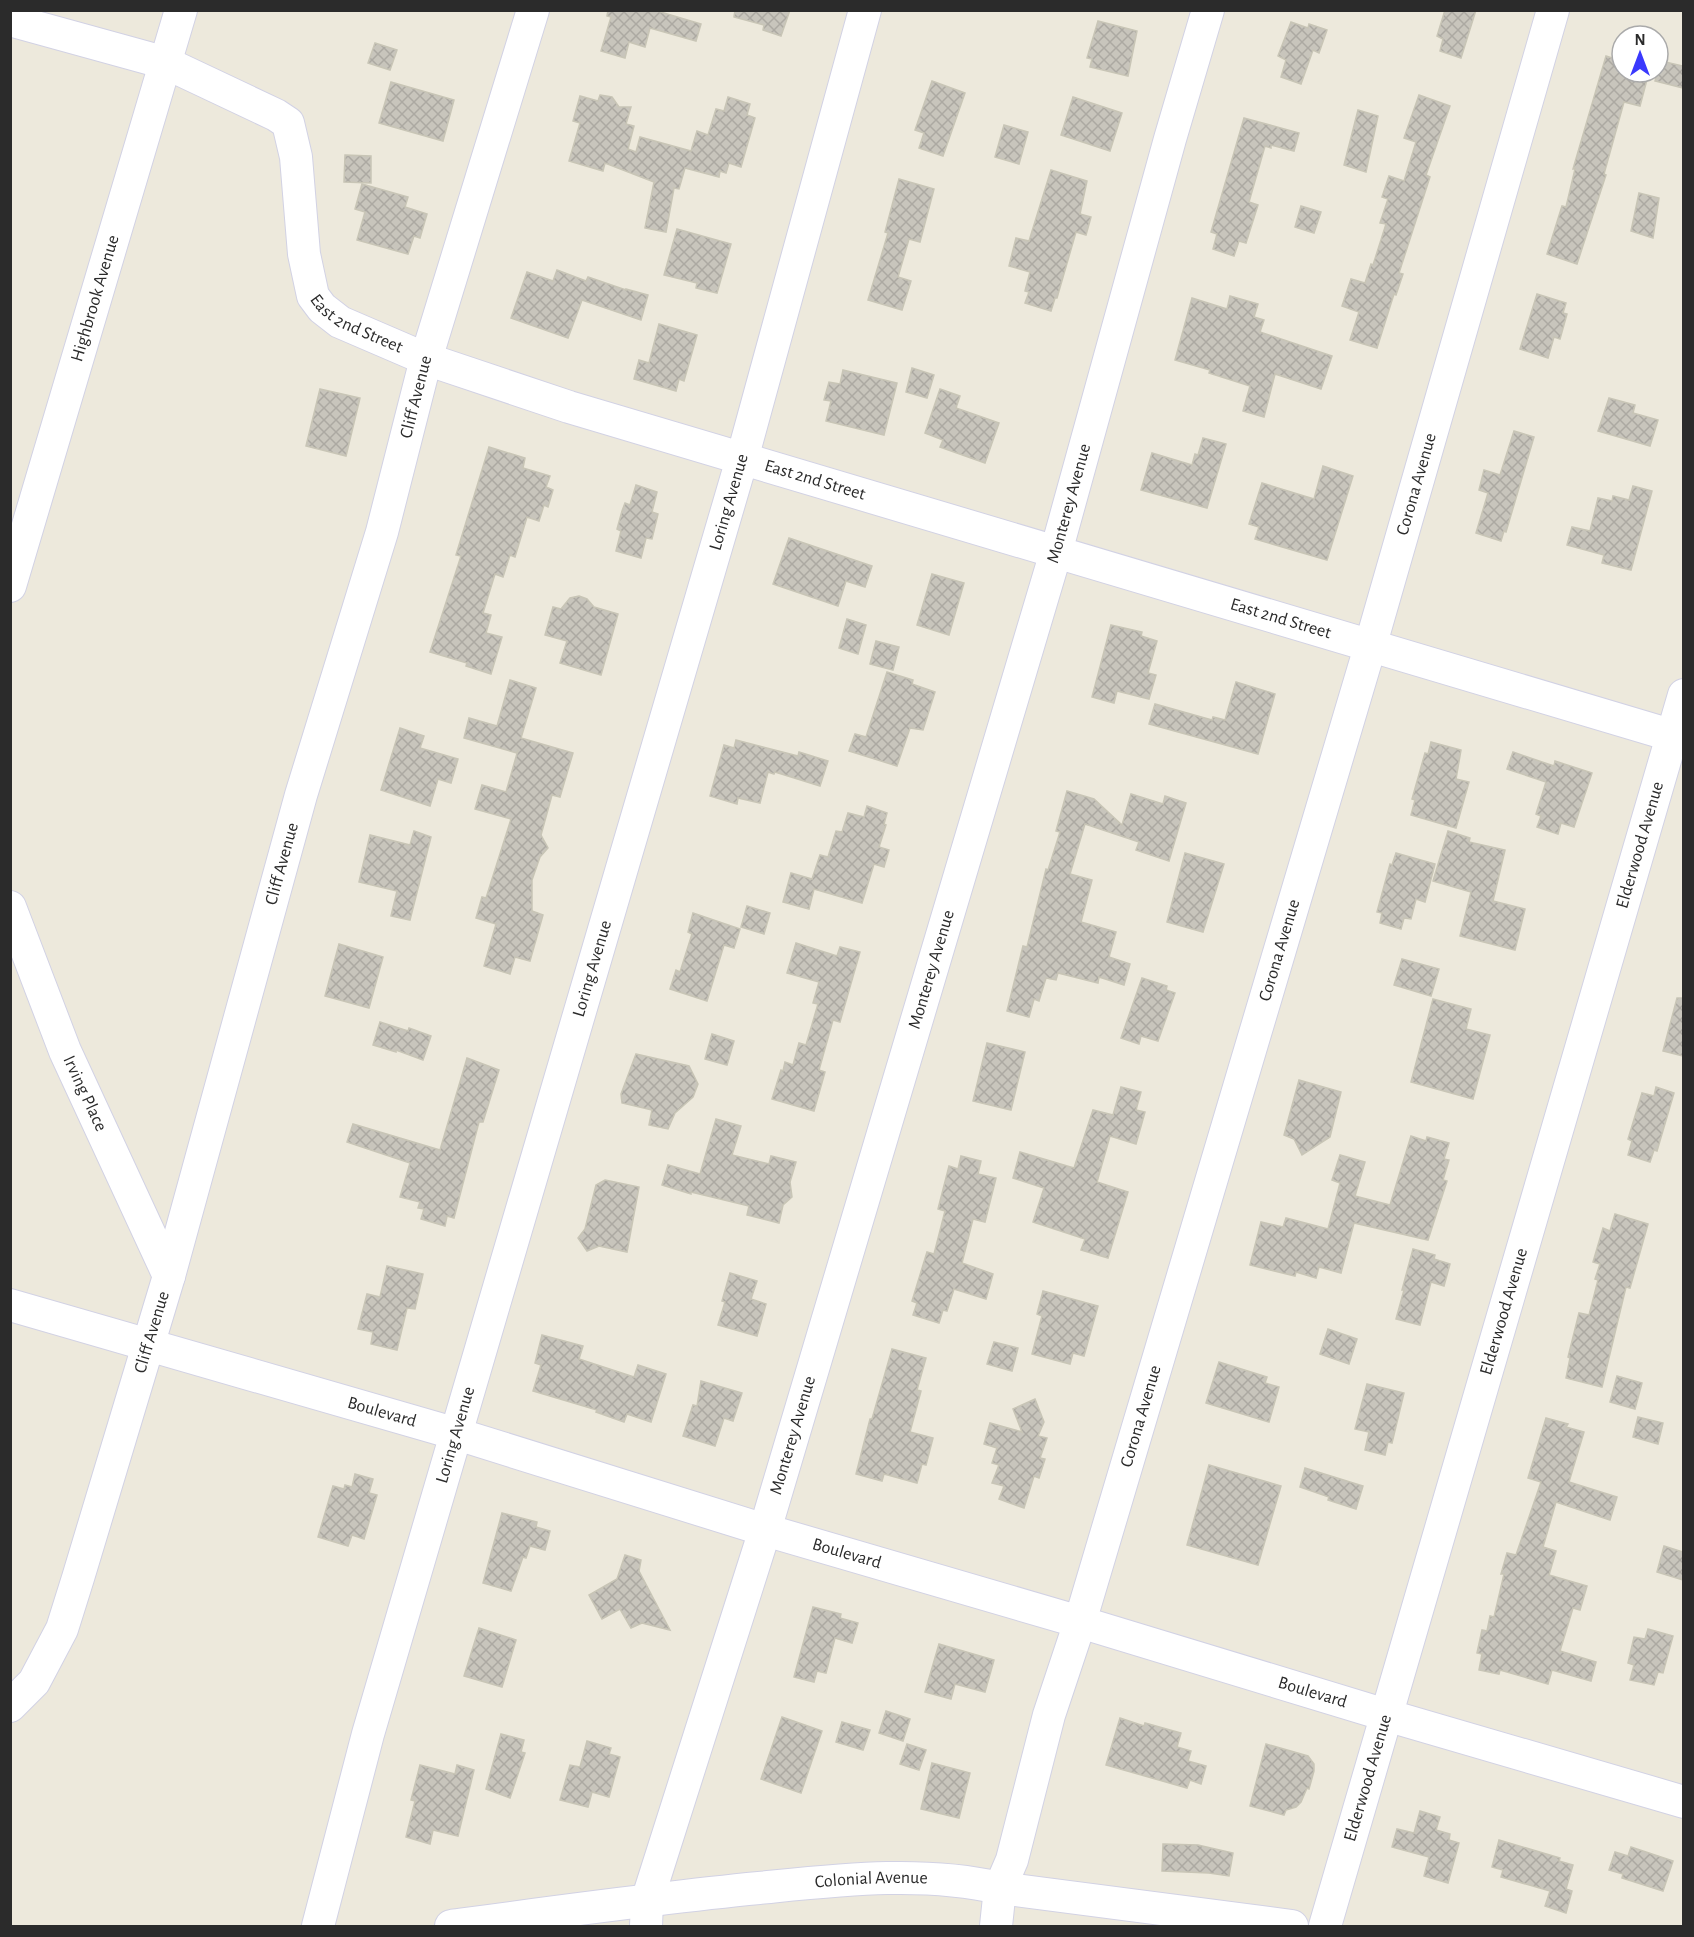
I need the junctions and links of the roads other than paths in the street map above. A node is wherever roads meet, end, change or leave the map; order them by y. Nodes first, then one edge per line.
1 (181, 10) edge
2 (533, 10) edge
3 (865, 10) edge
4 (1208, 10) edge
5 (1553, 10) edge
6 (10, 20) edge
7 (166, 63) junction
8 (426, 359) junction
9 (742, 459) junction
10 (1056, 552) junction
11 (10, 586) edge
12 (1370, 647) junction
13 (1683, 695) edge
14 (1677, 738) edge
15 (10, 907) edge
16 (169, 1276) junction
17 (10, 1305) edge
18 (147, 1345) junction
19 (457, 1434) junction
20 (765, 1530) junction
21 (1080, 1622) junction
22 (10, 1706) edge
23 (1386, 1715) junction
24 (1683, 1802) edge
25 (1000, 1888) junction
26 (646, 1914) edge
27 (318, 1926) edge
28 (451, 1926) edge
29 (996, 1926) edge
30 (1292, 1926) edge
31 (1325, 1926) edge

1 - 7 street, Highbrook Avenue
2 - 8 street, Cliff Avenue
3 - 9 street, Loring Avenue
4 - 10 street, Monterey Avenue
5 - 12 street, Corona Avenue
6 - 7 street, East 2nd Street
7 - 8 street, East 2nd Street
7 - 11 street, Highbrook Avenue
8 - 9 street, East 2nd Street
8 - 16 street, Cliff Avenue
9 - 10 street, East 2nd Street
9 - 19 street, Loring Avenue
10 - 12 street, East 2nd Street
10 - 20 street, Monterey Avenue
12 - 14 street, East 2nd Street
12 - 21 street, Corona Avenue
13 - 14 street, Elderwood Avenue
14 - 23 street, Elderwood Avenue
15 - 16 street, Irving Place
16 - 18 street, Cliff Avenue
17 - 18 street, Boulevard
18 - 19 street, Boulevard
18 - 22 street, Cliff Avenue
19 - 20 street, Boulevard
19 - 27 street, Loring Avenue
20 - 21 street, Boulevard
20 - 26 street, Monterey Avenue
21 - 23 street, Boulevard
21 - 25 street, Corona Avenue
23 - 24 street, Boulevard
23 - 31 street, Elderwood Avenue
25 - 26 street, Colonial Avenue
25 - 29 street, Corona Avenue
25 - 30 street, Colonial Avenue
26 - 28 street, Colonial Avenue

